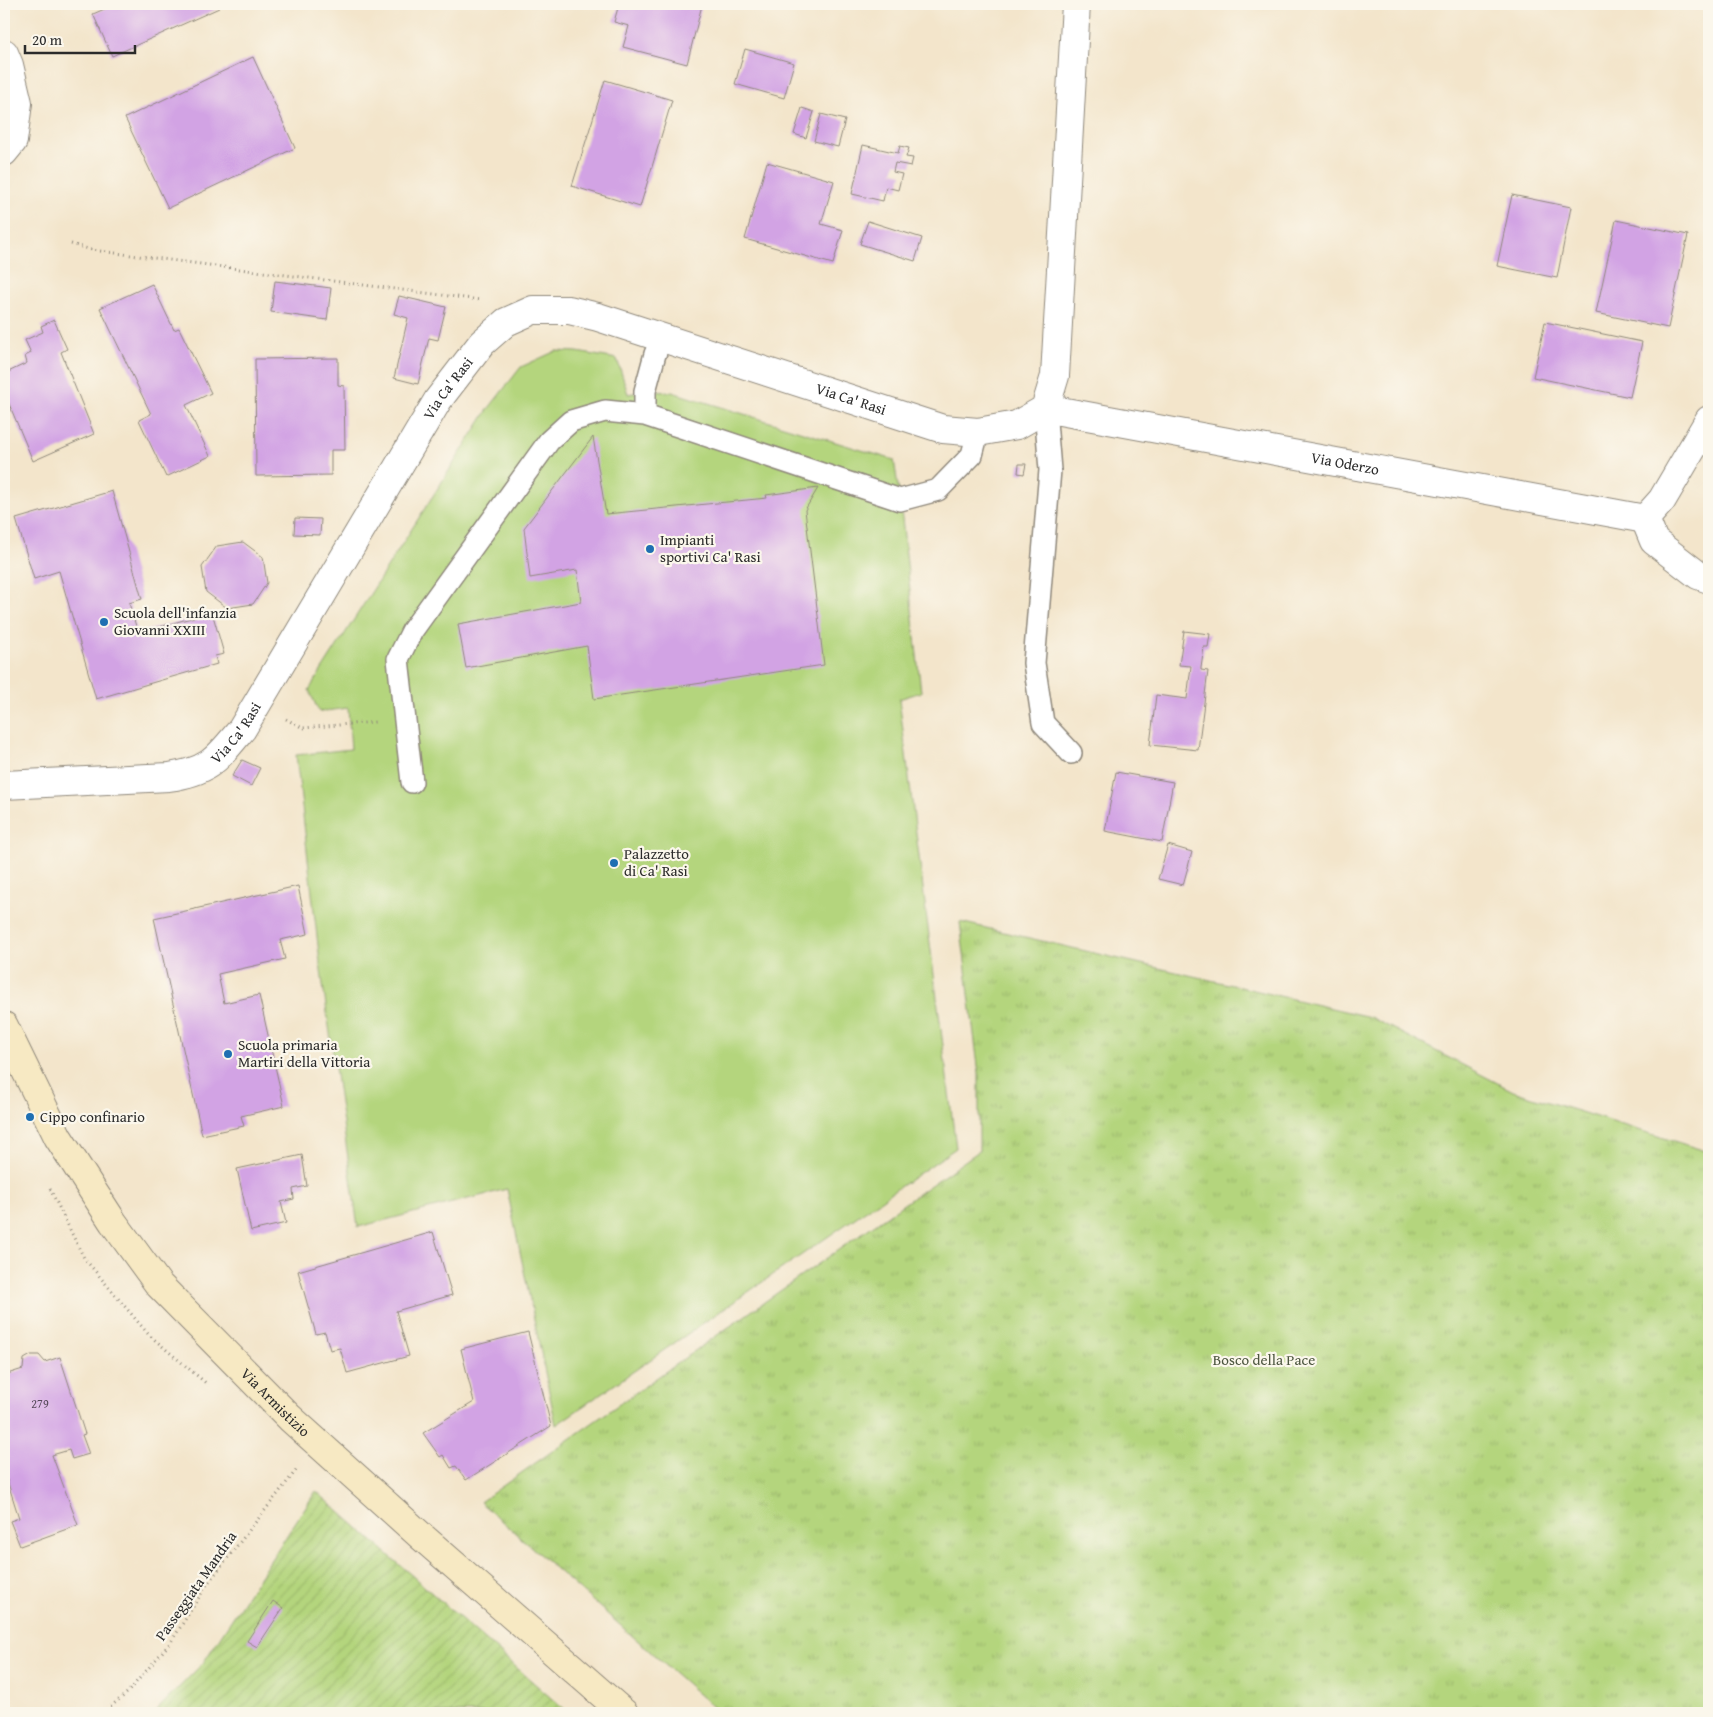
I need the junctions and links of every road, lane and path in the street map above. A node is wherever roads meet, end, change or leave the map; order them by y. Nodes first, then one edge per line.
1 (1076, 4) edge
2 (4, 53) edge
3 (4, 152) edge
4 (71, 244) dead end
5 (506, 322) junction
6 (662, 336) junction
7 (1045, 409) junction
8 (645, 415) junction
9 (1709, 420) edge
10 (978, 432) junction
11 (1645, 519) junction
12 (1709, 579) edge
13 (256, 704) junction
14 (405, 720) junction
15 (1071, 753) dead end
16 (412, 782) dead end
17 (4, 785) edge
18 (4, 1026) edge
19 (300, 1466) dead end
20 (104, 1713) edge
21 (624, 1713) edge

1 - 7 street
2 - 3 street
4 - 5 path
5 - 6 street, Via Ca' Rasi
5 - 13 street, Via Ca' Rasi
6 - 8 lane
6 - 10 street, Via Ca' Rasi
7 - 10 street, Via Ca' Rasi
7 - 11 street, Via Oderzo
7 - 15 lane
8 - 10 lane
8 - 14 lane
9 - 11 street
11 - 12 street
13 - 14 path
13 - 17 street, Via Ca' Rasi
14 - 16 lane
18 - 21 street, Via Armistizio
19 - 20 path, Passeggiata Mandria

